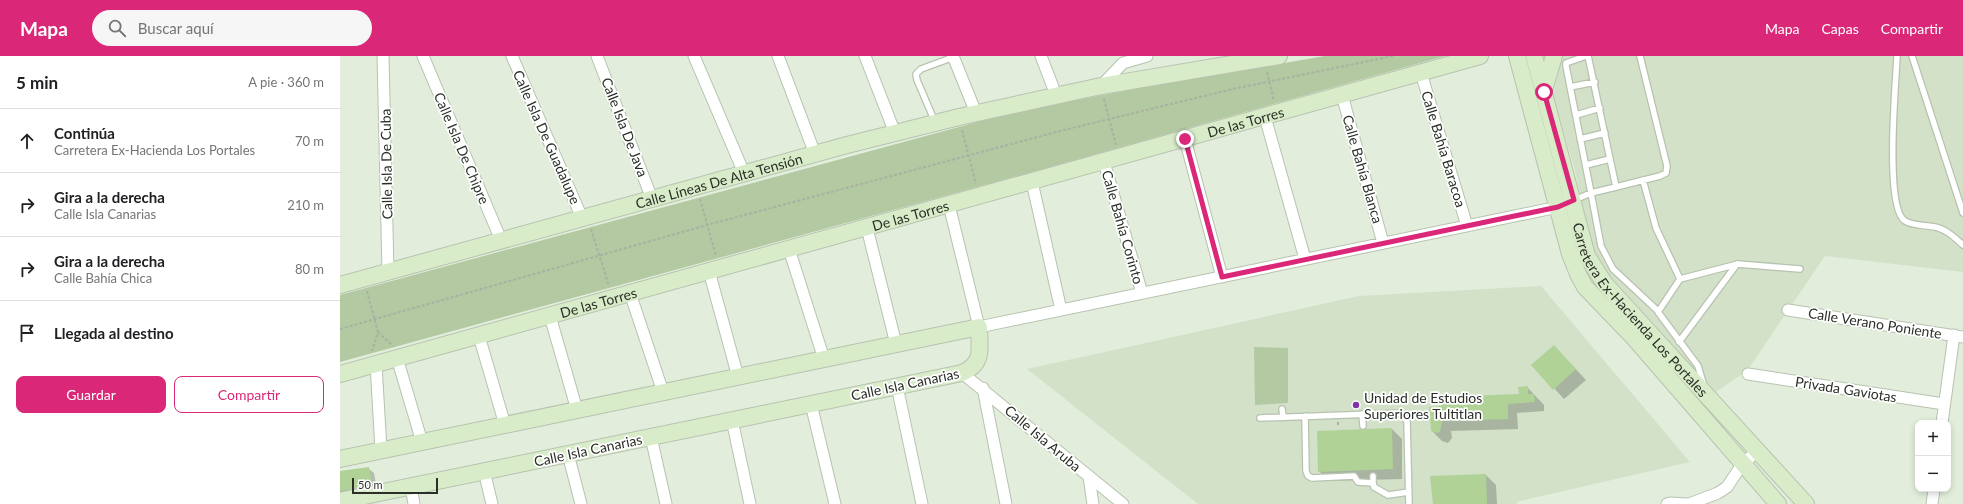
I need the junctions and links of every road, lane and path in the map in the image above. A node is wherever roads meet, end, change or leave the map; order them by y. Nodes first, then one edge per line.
1 (383, 56) edge
2 (423, 56) edge
3 (512, 56) edge
4 (597, 56) edge
5 (694, 56) edge
6 (778, 56) edge
7 (865, 56) edge
8 (1041, 56) edge
9 (1147, 56) edge
10 (1393, 56) edge
11 (1480, 56) edge
12 (1517, 56) edge
13 (1534, 56) edge
14 (1554, 56) edge
15 (1587, 56) edge
16 (1640, 56) edge
17 (1897, 56) edge
18 (1912, 56) edge
19 (954, 57) edge
20 (1272, 58) edge
21 (1122, 59) edge
22 (1421, 73) junction
23 (1269, 82) junction
24 (1594, 82) junction
25 (1101, 86) junction
26 (1570, 87) junction
27 (1544, 92) junction
28 (1056, 95) junction
29 (1342, 95) junction
30 (1600, 108) junction
31 (976, 113) junction
32 (1271, 115) junction
33 (1576, 115) junction
34 (959, 117) junction
35 (1109, 119) junction
36 (935, 123) junction
37 (895, 133) junction
38 (1605, 133) junction
39 (1185, 139) junction
40 (1580, 140) junction
41 (815, 154) junction
42 (969, 155) junction
43 (1119, 157) junction
44 (1610, 159) junction
45 (1104, 162) junction
46 (1586, 165) junction
47 (744, 173) junction
48 (1643, 180) junction
49 (1032, 182) junction
50 (696, 186) junction
51 (1616, 187) junction
52 (1591, 193) junction
53 (979, 197) junction
54 (652, 199) junction
55 (1574, 200) junction
56 (949, 205) junction
57 (1558, 207) junction
58 (1963, 213) edge
59 (585, 217) junction
60 (707, 226) junction
61 (1466, 226) junction
62 (867, 228) junction
63 (501, 240) junction
64 (1383, 243) junction
65 (1963, 245) edge
66 (789, 249) junction
67 (600, 256) junction
68 (1304, 259) junction
69 (1738, 264) junction
70 (1800, 269) dead end
71 (714, 270) junction
72 (388, 272) junction
73 (1222, 277) junction
74 (364, 278) junction
75 (1680, 279) junction
76 (340, 285) edge
77 (630, 293) junction
78 (1142, 293) junction
79 (613, 298) junction
80 (1061, 310) junction
81 (1788, 310) dead end
82 (1658, 311) junction
83 (550, 316) junction
84 (375, 320) junction
85 (979, 327) junction
86 (340, 330) edge
87 (378, 332) junction
88 (479, 336) junction
89 (1958, 336) edge
90 (1679, 342) junction
91 (896, 344) junction
92 (397, 358) junction
93 (824, 359) junction
94 (376, 364) junction
95 (962, 373) junction
96 (340, 374) edge
97 (1748, 374) dead end
98 (738, 376) junction
99 (896, 386) junction
100 (983, 388) junction
101 (663, 392) junction
102 (1707, 395) junction
103 (811, 404) junction
104 (1944, 404) junction
105 (1282, 409) dead end
106 (577, 410) junction
107 (1362, 414) junction
108 (1426, 414) dead end
109 (1306, 416) junction
110 (1405, 416) junction
111 (1283, 417) junction
112 (1260, 418) dead end
113 (732, 420) junction
114 (1942, 420) edge
115 (505, 425) junction
116 (1363, 426) dead end
117 (1743, 434) junction
118 (651, 437) junction
119 (422, 442) junction
120 (1729, 448) junction
121 (381, 450) junction
122 (1758, 451) junction
123 (568, 454) junction
124 (340, 459) edge
125 (1743, 463) junction
126 (484, 471) junction
127 (1373, 476) dead end
128 (1089, 477) junction
129 (1373, 483) junction
130 (411, 486) junction
131 (1409, 492) junction
132 (1934, 492) edge
133 (380, 498) edge
134 (340, 501) edge
135 (414, 504) edge
136 (492, 504) edge
137 (580, 504) edge
138 (666, 504) edge
139 (750, 504) edge
140 (835, 504) edge
141 (922, 504) edge
142 (1006, 504) edge
143 (1093, 504) edge
144 (1123, 504) edge
145 (1409, 504) edge
146 (1667, 504) edge
147 (1688, 504) edge
148 (1778, 504) edge
149 (1806, 504) edge
150 (1932, 504) edge

1 - 72 street, Calle Isla De Cuba
2 - 63 street, Calle Isla De Chipre
3 - 59 street, Calle Isla De Guadalupe
4 - 54 street, Calle Isla De Java
5 - 47 street
6 - 41 street
7 - 37 street
8 - 28 street
9 - 21 street
10 - 23 path
11 - 22 main road, De las Torres
12 - 57 main road, Carretera Ex-Hacienda Los Portales
13 - 27 main road, Carretera Ex-Hacienda Los Portales
14 - 27 main road
15 - 24 lane
15 - 26 lane
16 - 48 lane
17 - 65 lane
18 - 58 lane
19 - 31 street
19 - 36 lane
20 - 23 path
20 - 25 main road, Calle Líneas De Alta Tensión
21 - 25 street
22 - 29 main road, De las Torres
22 - 61 street, Calle Bahía Baracoa
23 - 32 path
23 - 35 path
24 - 26 lane
24 - 30 lane
25 - 28 main road, Calle Líneas De Alta Tensión
25 - 35 path
26 - 33 lane
27 - 55 main road, Carretera Ex-Hacienda Los Portales
28 - 31 main road, Calle Líneas De Alta Tensión
29 - 32 main road, De las Torres
29 - 64 street, Calle Bahía Blanca
30 - 33 lane
30 - 38 lane
31 - 34 main road, Calle Líneas De Alta Tensión
32 - 39 main road, De las Torres
32 - 68 street
33 - 40 lane
34 - 36 main road, Calle Líneas De Alta Tensión
34 - 42 path
35 - 42 path
35 - 43 path
36 - 37 main road, Calle Líneas De Alta Tensión
37 - 41 main road, Calle Líneas De Alta Tensión
38 - 40 lane
38 - 44 lane
39 - 43 main road, De las Torres
39 - 73 street
40 - 46 lane
41 - 47 main road, Calle Líneas De Alta Tensión
42 - 53 path
42 - 60 path
43 - 45 main road, De las Torres
44 - 46 lane
44 - 51 lane
45 - 49 main road, De las Torres
45 - 78 street, Calle Bahía Corinto
46 - 52 lane
47 - 50 main road, Calle Líneas De Alta Tensión
48 - 51 lane
48 - 75 lane
49 - 53 main road, De las Torres
49 - 80 street
50 - 54 main road, Calle Líneas De Alta Tensión
50 - 60 path
51 - 52 lane
52 - 55 lane
52 - 82 lane
53 - 56 main road, De las Torres
54 - 59 main road, Calle Líneas De Alta Tensión
55 - 57 street
55 - 102 main road, Carretera Ex-Hacienda Los Portales
56 - 62 main road, De las Torres
56 - 85 street
57 - 61 street
57 - 120 main road, Carretera Ex-Hacienda Los Portales
59 - 63 main road, Calle Líneas De Alta Tensión
59 - 67 path
60 - 67 path
60 - 71 path
61 - 64 street
62 - 66 main road, De las Torres
62 - 91 street
63 - 72 main road, Calle Líneas De Alta Tensión
64 - 68 street
66 - 71 main road, De las Torres
66 - 93 street
67 - 79 path
67 - 84 path
68 - 73 street
69 - 70 lane
69 - 75 lane
69 - 90 lane
71 - 77 main road, De las Torres
71 - 98 street
72 - 74 main road, Calle Líneas De Alta Tensión
73 - 78 street
74 - 76 main road, Calle Líneas De Alta Tensión
74 - 84 path
75 - 82 lane
77 - 79 main road, De las Torres
77 - 101 street
78 - 80 street
79 - 83 main road, De las Torres
80 - 85 street
81 - 89 street, Calle Verano Poniente
82 - 90 lane
83 - 88 main road, De las Torres
83 - 106 street
84 - 86 path
84 - 87 path
85 - 91 main road
85 - 95 main road, Calle Isla Canarias
87 - 92 path
87 - 94 path
88 - 92 main road, De las Torres
88 - 115 street
89 - 104 street
90 - 102 lane
91 - 93 main road
92 - 94 main road, De las Torres
92 - 119 street
93 - 98 main road
94 - 96 main road, De las Torres
94 - 121 street
95 - 99 main road, Calle Isla Canarias
95 - 100 street, Calle Isla Aruba
97 - 104 street, Privada Gaviotas
98 - 101 main road
99 - 103 main road, Calle Isla Canarias
99 - 141 street
100 - 128 street, Calle Isla Aruba
100 - 142 street
101 - 106 main road
102 - 117 main road, Carretera Ex-Hacienda Los Portales
103 - 113 main road, Calle Isla Canarias
103 - 140 street
104 - 114 street
105 - 111 lane
106 - 115 main road
107 - 109 lane
107 - 110 lane
107 - 116 lane
108 - 110 path
109 - 111 lane
109 - 129 lane
110 - 131 lane
111 - 112 lane
113 - 118 main road, Calle Isla Canarias
113 - 139 street
115 - 119 main road
117 - 120 main road
117 - 122 main road, Carretera Ex-Hacienda Los Portales
118 - 123 main road, Calle Isla Canarias
118 - 138 street
119 - 121 main road
120 - 125 main road, Carretera Ex-Hacienda Los Portales
121 - 124 main road
122 - 125 street
122 - 149 main road, Carretera Ex-Hacienda Los Portales
123 - 126 main road, Calle Isla Canarias
123 - 137 street
125 - 147 street
125 - 148 main road, Carretera Ex-Hacienda Los Portales
126 - 130 main road, Calle Isla Canarias
126 - 136 street
127 - 129 lane
128 - 143 street
128 - 144 street, Calle Isla Aruba
129 - 131 lane
130 - 133 main road, Calle Isla Canarias
130 - 135 street
131 - 145 lane
132 - 150 street
133 - 134 main road, Calle Isla Canarias
146 - 147 street

